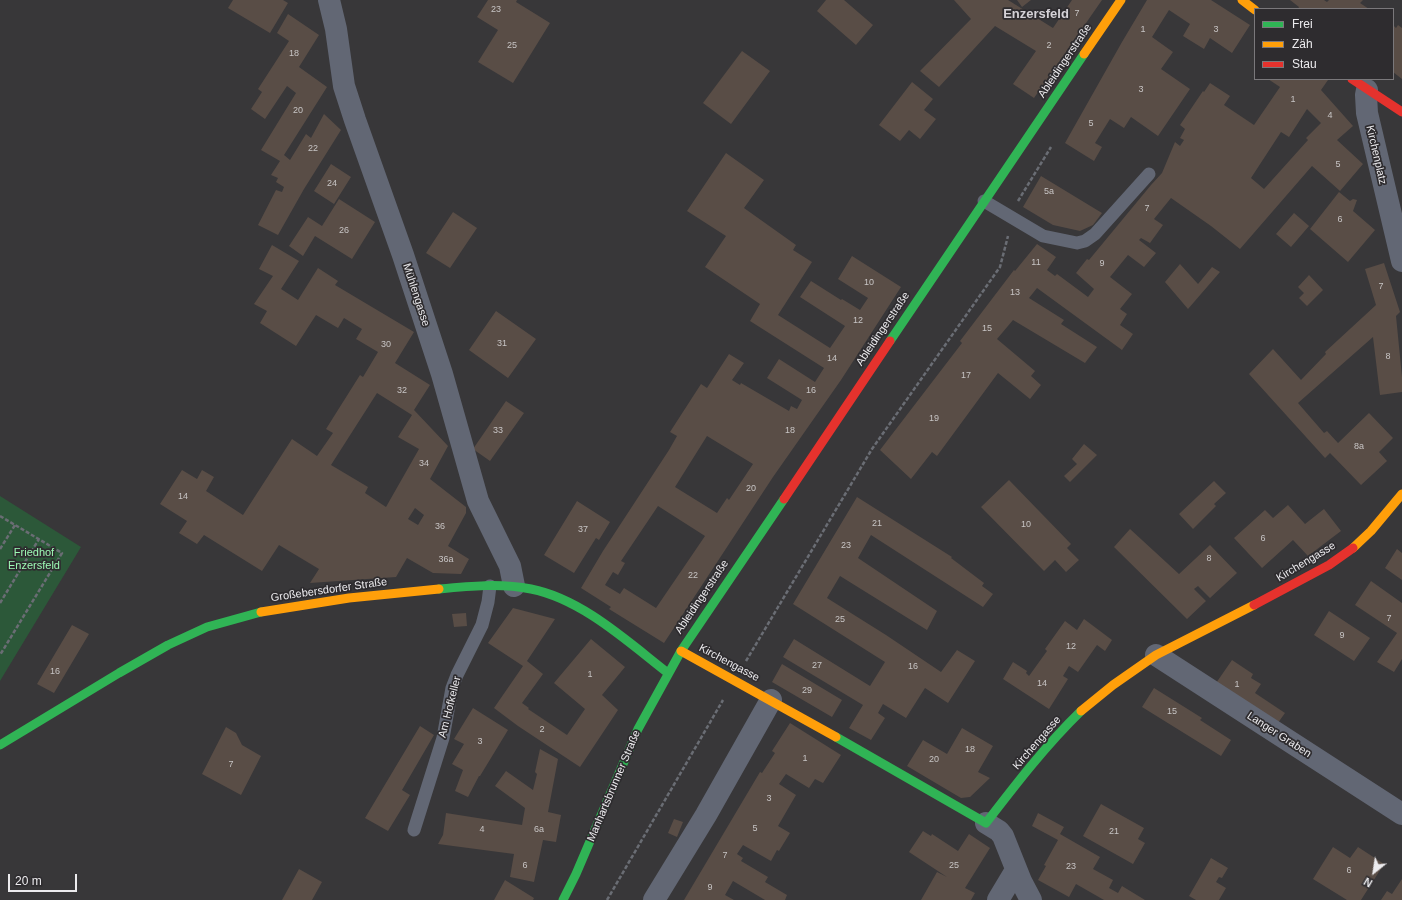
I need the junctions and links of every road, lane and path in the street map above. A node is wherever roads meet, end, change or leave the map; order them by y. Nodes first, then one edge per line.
1 (329, 0) edge
2 (1121, 0) edge
3 (1242, 0) edge
4 (1254, 9) edge
5 (1359, 84) edge
6 (1402, 112) edge
7 (1054, 142) dead end
8 (1149, 174) dead end
9 (984, 201) junction
10 (1013, 218) junction
11 (1402, 261) edge
12 (1402, 494) edge
13 (0, 516) edge
14 (15, 525) junction
15 (39, 539) junction
16 (0, 549) edge
17 (490, 586) junction
18 (514, 586) junction
19 (0, 603) edge
20 (681, 651) junction
21 (0, 655) edge
22 (1156, 655) junction
23 (668, 673) junction
24 (735, 680) junction
25 (771, 700) junction
26 (0, 745) edge
27 (1402, 814) edge
28 (986, 823) junction
29 (414, 830) dead end
30 (1016, 870) junction
31 (564, 900) edge
32 (607, 900) edge
33 (654, 900) edge
34 (998, 900) edge
35 (1031, 900) edge

1 - 18 street, Mühlengasse
2 - 9 street, Ableidingerstraße
3 - 4 street
5 - 6 street, Kirchenplatz
5 - 11 street, Kirchenplatz
7 - 10 path
8 - 10 lane
9 - 10 lane
9 - 20 street, Ableidingerstraße
10 - 24 path
12 - 22 street, Kirchengasse
13 - 14 path
14 - 15 path
14 - 16 path
15 - 19 path
15 - 21 path
17 - 18 street, Großebersdorfer Straße
17 - 26 street, Großebersdorfer Straße
17 - 29 lane, Am Hofkeller
18 - 23 street, Großebersdorfer Straße
20 - 23 street, Ableidingerstraße
20 - 24 street, Kirchengasse
22 - 27 street, Langer Graben
22 - 28 street, Kirchengasse
23 - 31 street, Manhartsbrunner Straße
24 - 25 street, Kirchengasse
24 - 32 path
25 - 28 street, Kirchengasse
25 - 33 street
28 - 30 street
30 - 34 street
30 - 35 street

